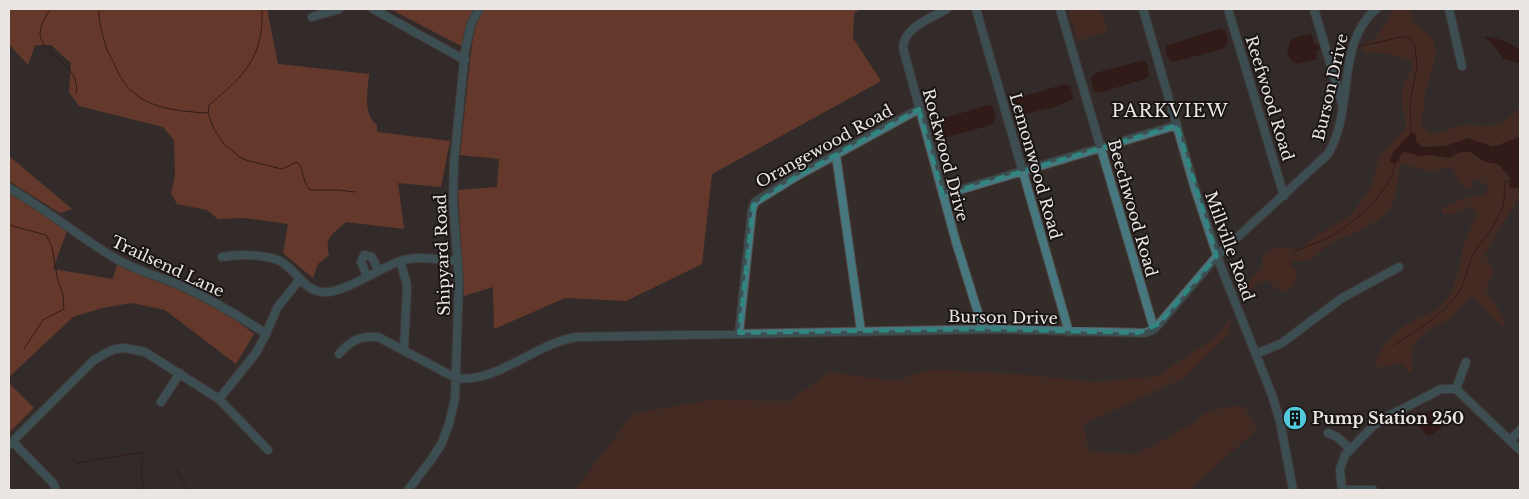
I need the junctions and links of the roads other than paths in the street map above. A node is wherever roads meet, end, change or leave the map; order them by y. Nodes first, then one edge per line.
1 (340, 9) edge
2 (373, 9) edge
3 (478, 9) edge
4 (947, 9) edge
5 (976, 9) edge
6 (1060, 9) edge
7 (1142, 9) edge
8 (1228, 9) edge
9 (1314, 9) edge
10 (1376, 9) edge
11 (1449, 9) edge
12 (312, 17) dead end
13 (464, 60) junction
14 (1462, 66) dead end
15 (1343, 105) junction
16 (919, 109) junction
17 (1177, 125) junction
18 (1100, 147) junction
19 (836, 156) junction
20 (1023, 171) junction
21 (9, 188) edge
22 (943, 195) junction
23 (1284, 196) junction
24 (1217, 256) junction
25 (222, 257) dead end
26 (400, 261) junction
27 (458, 261) junction
28 (1399, 268) dead end
29 (378, 270) junction
30 (367, 276) junction
31 (300, 279) junction
32 (983, 329) junction
33 (1154, 329) junction
34 (861, 331) junction
35 (1069, 332) junction
36 (739, 333) junction
37 (266, 334) junction
38 (404, 349) junction
39 (339, 354) dead end
40 (1256, 354) junction
41 (1466, 362) dead end
42 (180, 373) junction
43 (456, 378) junction
44 (1456, 388) junction
45 (219, 398) junction
46 (161, 402) dead end
47 (1520, 430) edge
48 (1328, 433) dead end
49 (1510, 440) junction
50 (11, 443) edge
51 (1350, 448) junction
52 (268, 450) dead end
53 (1520, 450) edge
54 (56, 490) edge
55 (408, 490) edge
56 (1293, 490) edge
57 (1342, 490) edge
58 (1346, 490) edge
59 (1372, 490) edge

1 - 12 street
2 - 13 street
3 - 13 street, Shipyard Road
4 - 16 street, Rockwood Drive
5 - 20 street, Lemonwood Road
6 - 18 street, Beechwood Road
7 - 17 street, Millville Road
8 - 23 street, Reefwood Road
9 - 15 street
10 - 15 street, Burson Drive
11 - 14 street
13 - 27 street, Shipyard Road
15 - 23 street, Burson Drive
16 - 19 street, Orangewood Road
16 - 22 street, Rockwood Drive
17 - 18 street
17 - 24 street, Millville Road
18 - 20 street
18 - 33 street, Beechwood Road
19 - 34 street
19 - 36 street, Orangewood Road
20 - 22 street
20 - 35 street, Lemonwood Road
21 - 37 street, Trailsend Lane
22 - 32 street, Rockwood Drive
23 - 24 street, Burson Drive
24 - 33 street, Burson Drive
24 - 40 street, Millville Road
25 - 31 street
26 - 27 street
26 - 29 street
26 - 38 street
27 - 43 street, Shipyard Road
28 - 40 street
29 - 30 street
29 - 30 street
30 - 31 street
31 - 37 street
32 - 34 street, Burson Drive
32 - 35 street, Burson Drive
33 - 35 street, Burson Drive
34 - 36 street, Burson Drive
36 - 43 street, Burson Drive
37 - 45 street
38 - 39 street
38 - 43 street
40 - 56 street, Millville Road
41 - 44 street
42 - 45 street
42 - 46 street
42 - 50 street
43 - 55 street, Shipyard Road
44 - 49 street
44 - 51 street
45 - 52 street
47 - 49 street
48 - 51 street
49 - 53 street
50 - 54 street
51 - 57 street
58 - 59 street

